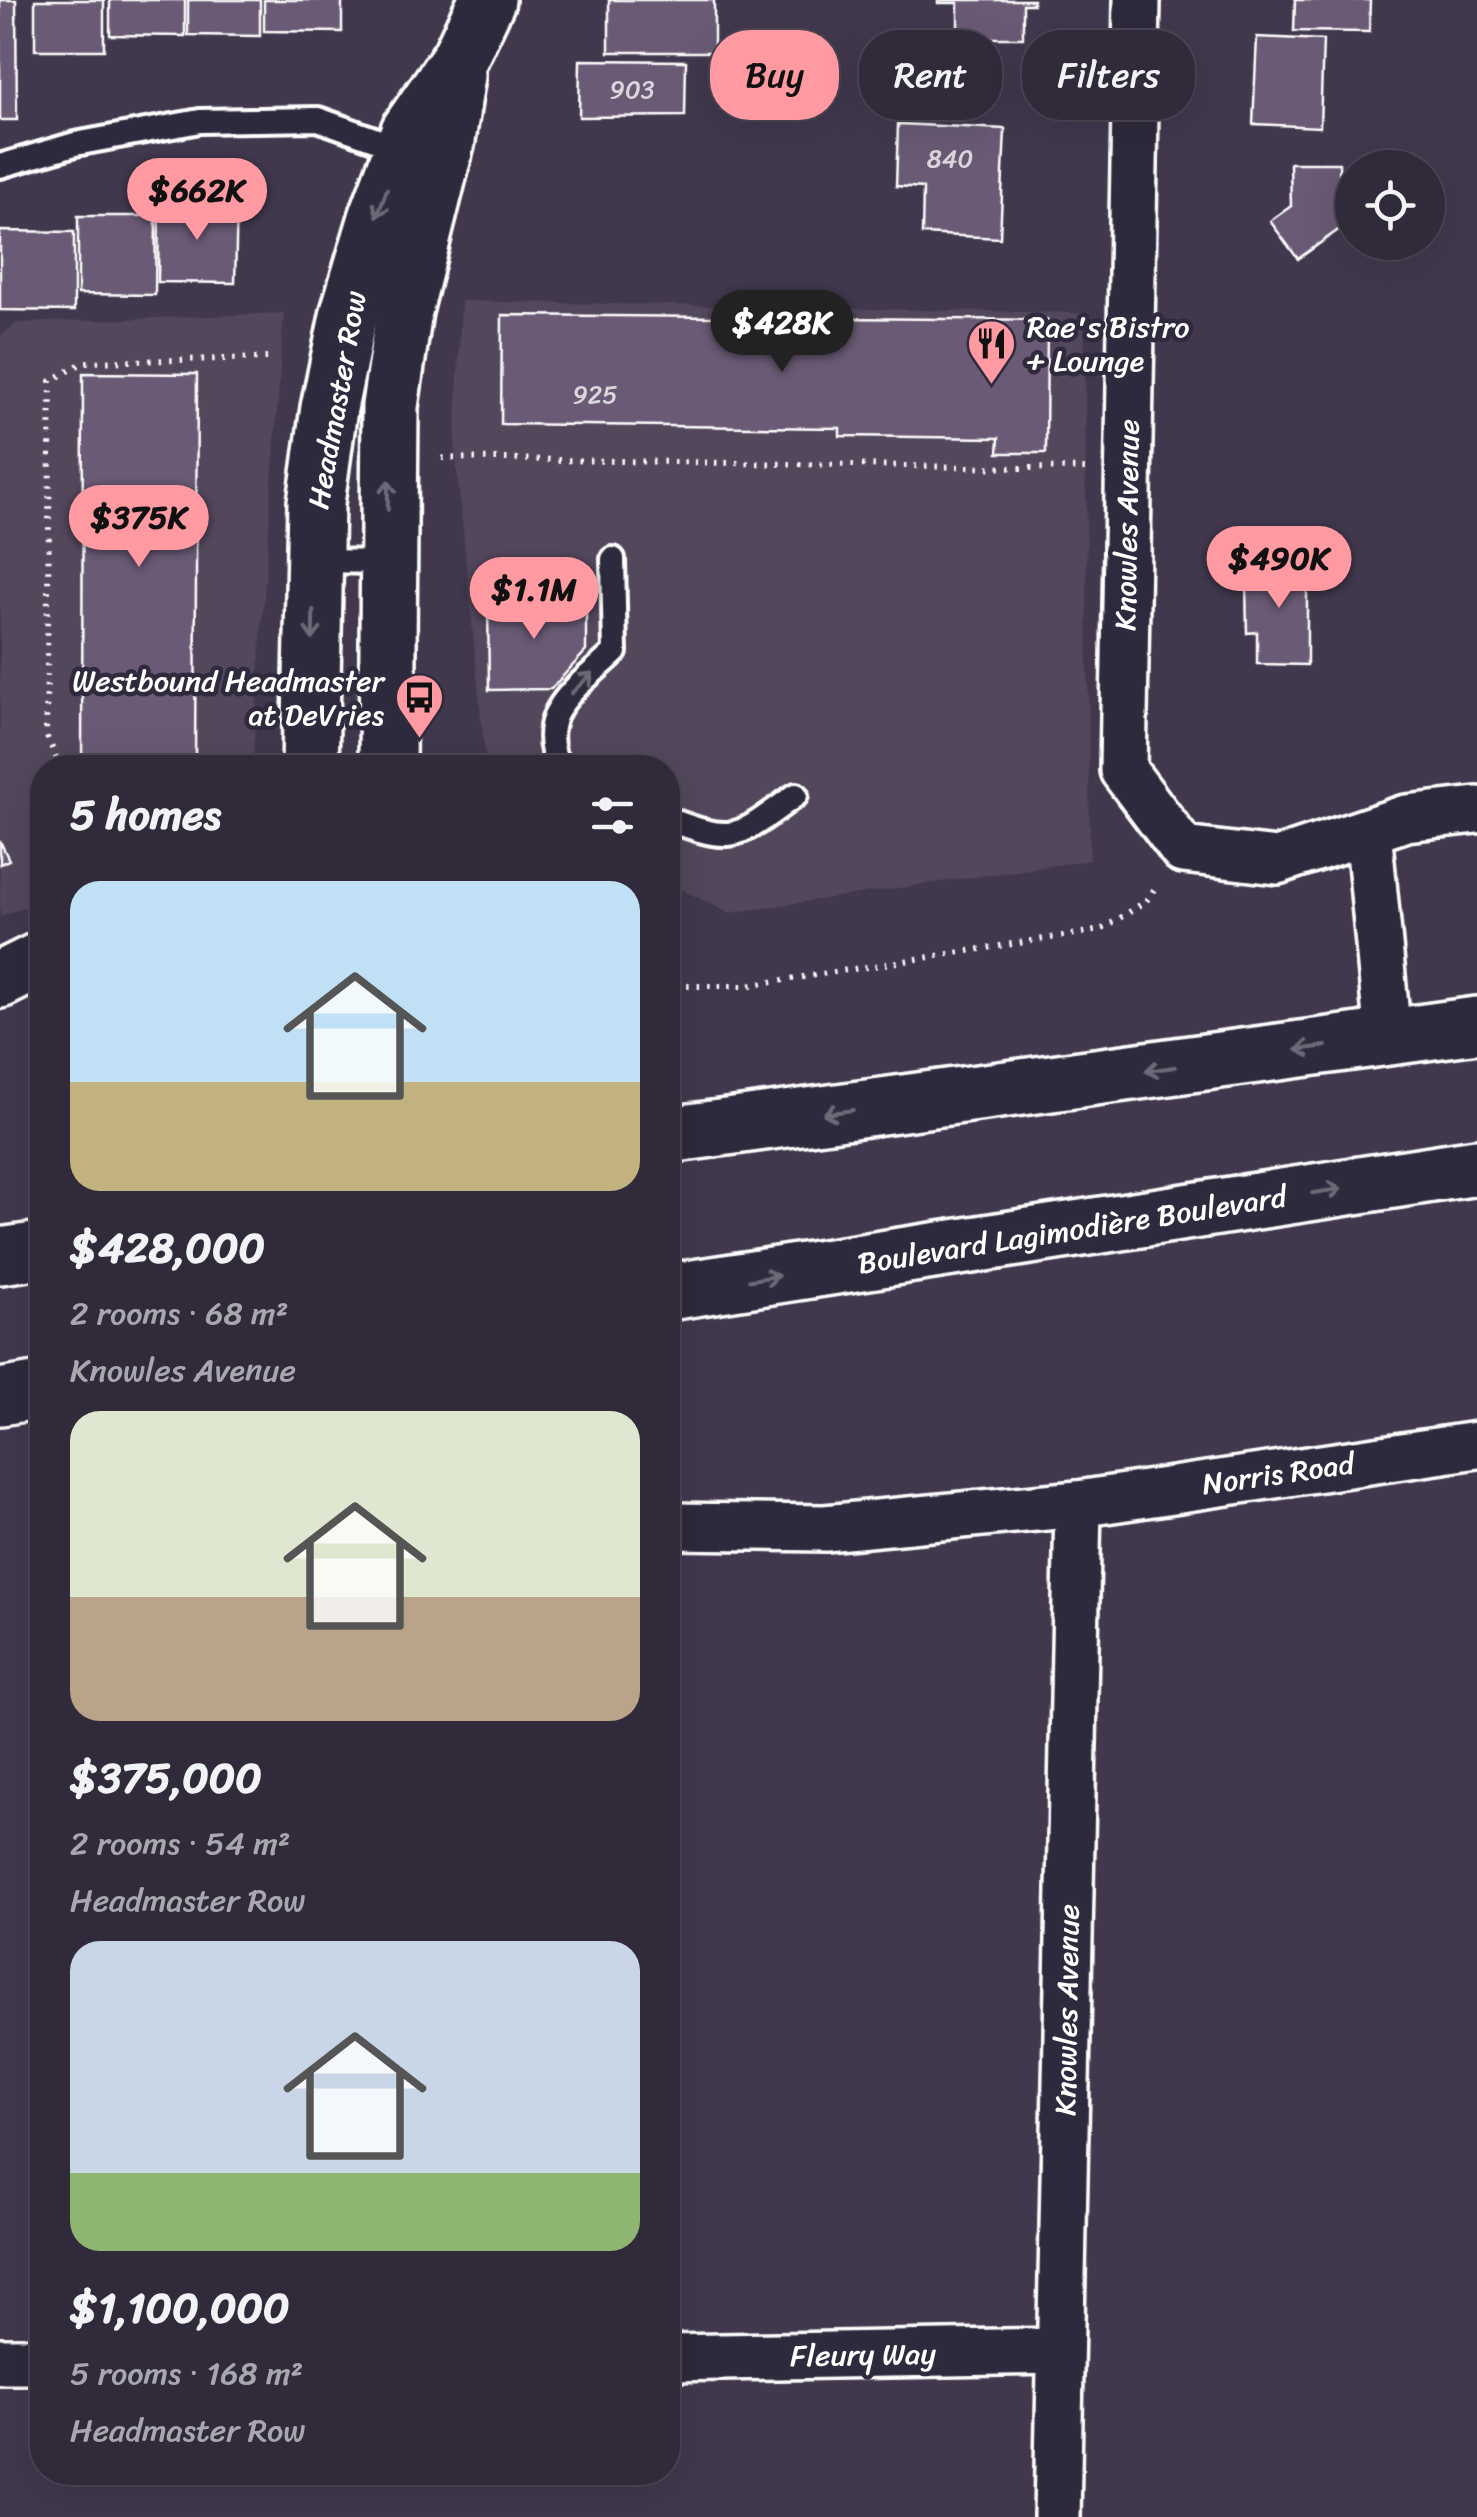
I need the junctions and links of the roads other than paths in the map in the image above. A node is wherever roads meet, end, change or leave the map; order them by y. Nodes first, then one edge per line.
1 (487, 0) edge
2 (1137, 0) edge
3 (423, 152) junction
4 (0, 166) edge
5 (614, 559) dead end
6 (314, 561) junction
7 (388, 562) junction
8 (310, 755) edge
9 (387, 755) edge
10 (555, 755) edge
11 (796, 795) dead end
12 (1477, 810) edge
13 (680, 825) edge
14 (1368, 831) junction
15 (30, 965) edge
16 (0, 980) edge
17 (1477, 1025) edge
18 (1388, 1038) junction
19 (680, 1133) edge
20 (1477, 1167) edge
21 (30, 1252) edge
22 (0, 1256) edge
23 (680, 1290) edge
24 (1477, 1445) edge
25 (1078, 1504) junction
26 (680, 1526) edge
27 (1059, 2351) junction
28 (680, 2358) edge
29 (0, 2361) edge
30 (30, 2361) edge
31 (1057, 2517) edge

1 - 3 main road, Headmaster Row
2 - 14 street, Knowles Avenue
3 - 4 lane
3 -> 6 main road, Headmaster Row
7 -> 3 main road, Headmaster Row
10 -> 5 lane
6 - 7 lane
6 -> 8 main road, Headmaster Row
7 - 9 main road, Headmaster Row
11 - 13 lane
12 - 14 street
14 - 18 street
15 - 16 main road
17 - 18 main road
18 -> 19 main road
23 -> 20 main road, Boulevard Lagimodière Boulevard
21 - 22 main road
24 - 25 street, Norris Road
25 - 26 street, Norris Road
25 - 27 street, Knowles Avenue
27 - 28 street, Fleury Way
27 - 31 street, Knowles Avenue
29 - 30 street

